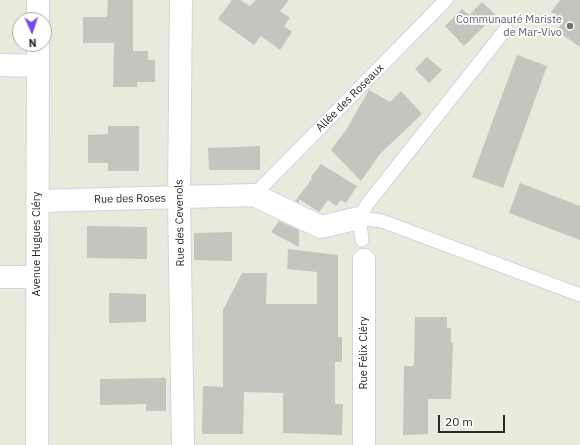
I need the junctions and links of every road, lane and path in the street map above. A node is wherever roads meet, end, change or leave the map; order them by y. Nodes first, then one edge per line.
1 (38, 0) edge
2 (181, 0) edge
3 (446, 0) edge
4 (38, 12) edge
5 (506, 29) dead end
6 (38, 52) edge
7 (0, 65) edge
8 (38, 66) junction
9 (254, 195) junction
10 (179, 198) junction
11 (37, 201) junction
12 (359, 218) junction
13 (363, 250) joint
14 (0, 277) edge
15 (36, 277) junction
16 (580, 295) edge
17 (37, 445) edge
18 (183, 445) edge
19 (364, 445) edge

1 - 4 street
2 - 10 street, Rue des Cevenols
3 - 9 lane, Allée des Roseaux
5 - 12 lane
6 - 8 street, Avenue Hugues Cléry
7 - 8 street
8 - 11 street, Avenue Hugues Cléry
9 - 10 street, Rue des Roses
9 - 12 street, Rue des Roses
10 - 11 street, Rue des Roses
10 - 18 street, Rue des Cevenols
11 - 15 street, Avenue Hugues Cléry
12 - 13 lane
12 - 16 lane
13 - 19 street, Rue Félix Cléry
14 - 15 street
15 - 17 street, Avenue Hugues Cléry

